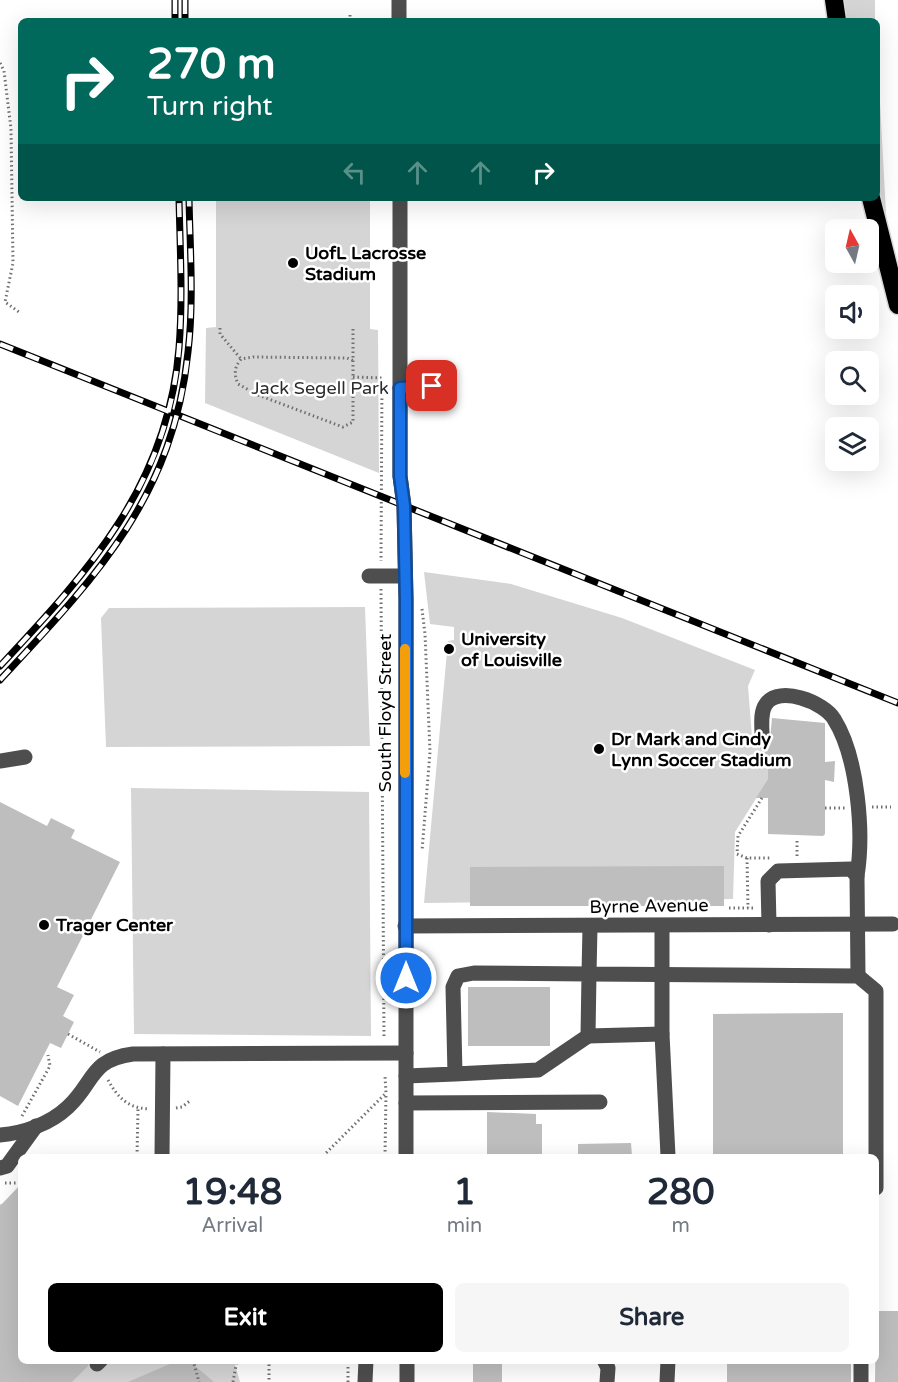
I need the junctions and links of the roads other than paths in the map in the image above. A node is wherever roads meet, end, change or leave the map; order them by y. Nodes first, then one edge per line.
1 (399, 0) edge
2 (834, 0) edge
3 (399, 18) edge
4 (837, 18) edge
5 (400, 201) edge
6 (872, 201) edge
7 (898, 305) edge
8 (448, 386) dead end
9 (400, 388) junction
10 (375, 576) road end
11 (405, 576) junction
12 (762, 735) dead end
13 (25, 758) dead end
14 (0, 761) edge
15 (857, 876) junction
16 (893, 924) dead end
17 (769, 925) junction
18 (858, 925) junction
19 (405, 926) junction
20 (662, 926) junction
21 (590, 927) junction
22 (589, 974) junction
23 (661, 976) junction
24 (858, 976) junction
25 (662, 1034) junction
26 (588, 1036) junction
27 (406, 1053) junction
28 (163, 1054) junction
29 (455, 1074) junction
30 (406, 1076) junction
31 (600, 1102) dead end
32 (406, 1103) junction
33 (36, 1126) junction
34 (6, 1134) edge
35 (162, 1154) edge
36 (406, 1154) edge
37 (668, 1154) edge
38 (876, 1154) edge
39 (0, 1168) edge
40 (366, 1364) edge
41 (407, 1364) edge
42 (606, 1364) edge
43 (668, 1364) edge
44 (861, 1364) edge
45 (365, 1382) edge
46 (407, 1382) edge
47 (607, 1382) edge
48 (667, 1382) edge
49 (861, 1382) edge

1 - 3 street
2 - 4 highway
5 - 9 street, South Floyd Street
6 - 7 highway
8 - 9 street
9 - 11 street, South Floyd Street
10 - 11 street
11 - 19 street, South Floyd Street
12 - 15 street
13 - 14 street
15 - 17 street
15 - 18 street
16 - 18 street, Byrne Avenue
17 - 18 street, Byrne Avenue
17 - 20 street, Byrne Avenue
18 - 24 street
19 - 21 street, Byrne Avenue
19 - 27 street, South Floyd Street
20 - 21 street, Byrne Avenue
20 - 23 street
21 - 22 street
22 - 23 street
22 - 26 street
22 - 29 street
23 - 24 street
23 - 25 street
24 - 38 street
25 - 26 street
25 - 37 street
26 - 29 street
27 - 28 street
27 - 30 street, South Floyd Street
28 - 33 street
28 - 35 street
29 - 30 street
30 - 32 street, South Floyd Street
31 - 32 street
32 - 36 street, South Floyd Street
33 - 34 street
33 - 39 street
40 - 45 street
41 - 46 street
42 - 47 street
43 - 48 street
44 - 49 street

